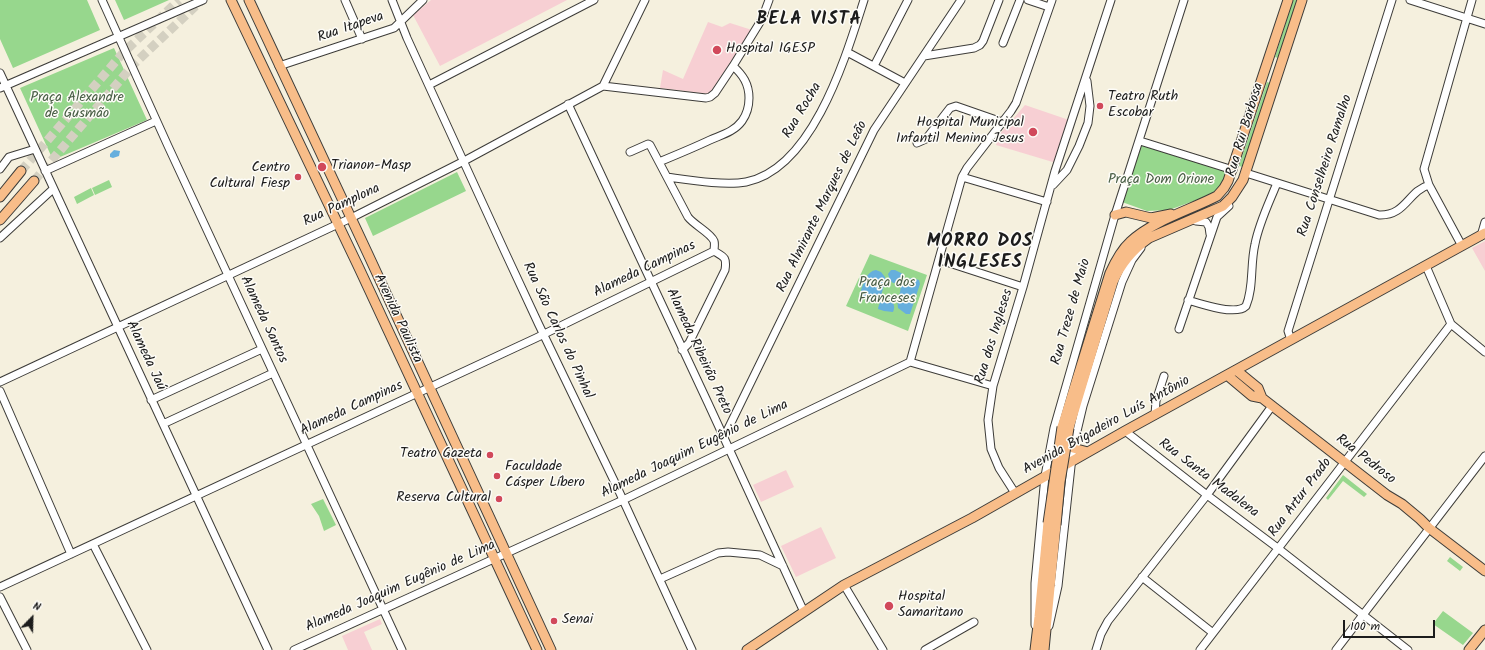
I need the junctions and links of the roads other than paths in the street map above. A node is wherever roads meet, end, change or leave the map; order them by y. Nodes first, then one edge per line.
1 (102, 0) edge
2 (203, 0) edge
3 (231, 0) edge
4 (248, 0) edge
5 (345, 0) edge
6 (423, 0) edge
7 (594, 0) edge
8 (645, 0) edge
9 (769, 0) edge
10 (864, 0) edge
11 (908, 0) edge
12 (961, 0) edge
13 (999, 0) edge
14 (1020, 0) edge
15 (1028, 0) edge
16 (1052, 0) edge
17 (1111, 0) edge
18 (1184, 0) edge
19 (1288, 0) edge
20 (1302, 0) edge
21 (1392, 0) edge
22 (1410, 0) edge
23 (1472, 0) edge
24 (393, 3) edge
25 (1049, 7) junction
26 (1467, 18) junction
27 (401, 22) junction
28 (1485, 24) edge
29 (118, 36) junction
30 (362, 39) junction
31 (1003, 43) dead end
32 (847, 52) junction
33 (924, 56) junction
34 (1268, 60) junction
35 (1281, 65) junction
36 (279, 66) junction
37 (733, 66) junction
38 (874, 66) junction
39 (0, 72) edge
40 (1087, 77) junction
41 (1263, 77) junction
42 (1277, 78) junction
43 (905, 83) junction
44 (429, 85) junction
45 (603, 86) junction
46 (3, 87) edge
47 (568, 104) junction
48 (156, 121) junction
49 (1002, 122) junction
50 (1140, 141) junction
51 (918, 143) dead end
52 (35, 149) junction
53 (630, 152) dead end
54 (464, 161) junction
55 (659, 162) junction
56 (0, 169) edge
57 (1233, 170) junction
58 (21, 171) tunnel mouth
59 (45, 171) junction
60 (667, 177) junction
61 (962, 177) junction
62 (1245, 177) junction
63 (34, 181) tunnel mouth
64 (1277, 183) junction
65 (1429, 185) junction
66 (1052, 186) junction
67 (54, 189) junction
68 (0, 197) edge
69 (1329, 199) junction
70 (1047, 202) junction
71 (1178, 214) junction
72 (1115, 215) junction
73 (351, 218) junction
74 (0, 220) edge
75 (1192, 220) junction
76 (1485, 222) edge
77 (337, 223) junction
78 (1210, 234) junction
79 (1483, 235) edge
80 (0, 238) edge
81 (1149, 238) junction
82 (1462, 246) junction
83 (714, 251) junction
84 (940, 260) junction
85 (1426, 266) junction
86 (227, 274) junction
87 (651, 281) junction
88 (1023, 287) junction
89 (1188, 300) junction
90 (1451, 324) junction
91 (117, 326) junction
92 (1179, 329) dead end
93 (543, 334) junction
94 (1291, 340) junction
95 (262, 349) junction
96 (682, 350) junction
97 (1485, 352) edge
98 (910, 362) junction
99 (1236, 370) junction
100 (273, 373) junction
101 (1164, 376) dead end
102 (1227, 376) junction
103 (0, 382) edge
104 (993, 386) junction
105 (429, 387) junction
106 (0, 391) edge
107 (417, 393) junction
108 (1262, 398) junction
109 (152, 400) junction
110 (1272, 406) junction
111 (1156, 415) junction
112 (163, 424) junction
113 (1065, 427) junction
114 (1125, 431) junction
115 (722, 434) junction
116 (1075, 437) junction
117 (1051, 440) junction
118 (306, 444) junction
119 (729, 448) junction
120 (1073, 448) junction
121 (1088, 452) junction
122 (1485, 456) edge
123 (1048, 458) junction
124 (1070, 462) junction
125 (1344, 462) junction
126 (1045, 476) junction
127 (1015, 493) junction
128 (1207, 495) junction
129 (196, 496) junction
130 (1043, 496) junction
131 (1067, 499) junction
132 (623, 500) junction
133 (1052, 524) junction
134 (1429, 528) junction
135 (93, 544) junction
136 (1279, 549) junction
137 (506, 553) junction
138 (71, 554) junction
139 (494, 559) junction
140 (783, 566) junction
141 (1485, 571) edge
142 (1142, 577) junction
143 (660, 579) junction
144 (844, 585) junction
145 (0, 587) edge
146 (0, 597) edge
147 (384, 610) junction
148 (804, 612) junction
149 (1363, 615) junction
150 (974, 622) dead end
151 (1485, 630) edge
152 (1213, 633) junction
153 (1045, 637) junction
154 (1035, 646) edge
155 (27, 650) edge
156 (147, 650) edge
157 (268, 650) edge
158 (294, 650) edge
159 (402, 650) edge
160 (537, 650) edge
161 (551, 650) edge
162 (692, 650) edge
163 (747, 650) edge
164 (883, 650) edge
165 (925, 650) edge
166 (1044, 650) edge
167 (1096, 650) edge
168 (1200, 650) edge
169 (1336, 650) edge
170 (1408, 650) edge
171 (1469, 650) edge

1 - 29 street, Alameda Santos
2 - 29 street
3 - 77 main road, Avenida Paulista
4 - 36 main road, Avenida Paulista
5 - 30 street
6 - 27 street, Rua Itapeva
7 - 44 street
8 - 45 street
9 - 37 street
10 - 32 street, Rua Rocha
11 - 38 street
12 - 33 street, Rua Almirante Marques de Leão
13 - 33 street
14 - 31 street
15 - 25 street
16 - 25 street
17 - 40 street, Rua dos Ingleses
18 - 50 street, Rua Treze de Maio
19 - 34 main road, Rua Rui Barbosa
20 - 35 main road, Rua Rui Barbosa
21 - 69 street, Rua Conselheiro Ramalho
22 - 26 street
23 - 26 street
24 - 27 street, Rua São Carlos do Pinhal
25 - 49 street
26 - 28 street
26 - 65 street
27 - 30 street, Rua Itapeva
27 - 44 street, Rua São Carlos do Pinhal
29 - 46 street
29 - 48 street, Alameda Santos
30 - 36 street, Rua Itapeva
32 - 38 street
32 - 60 street, Rua Rocha
33 - 43 street, Rua Almirante Marques de Leão
34 - 35 main road
34 - 41 main road, Rua Rui Barbosa
35 - 42 main road, Rua Rui Barbosa
36 - 73 main road, Avenida Paulista
37 - 45 street
37 - 55 street
38 - 43 street
39 - 46 street, Alameda Jaú
40 - 66 street, Rua dos Ingleses
40 - 66 street, Rua dos Ingleses
41 - 42 main road
41 - 57 main road, Rua Rui Barbosa
42 - 62 main road, Rua Rui Barbosa
43 - 115 street, Rua Almirante Marques de Leão
44 - 54 street, Rua São Carlos do Pinhal
45 - 47 street, Rua Pamplona
46 - 52 street, Alameda Jaú
47 - 54 street, Rua Pamplona
47 - 87 street, Alameda Ribeirão Preto
48 - 59 street
48 - 86 street, Alameda Santos
49 - 51 street
49 - 61 street
50 - 57 street
50 - 72 street, Rua Treze de Maio
52 - 56 street
52 - 59 street, Alameda Jaú
53 - 55 street
54 - 73 street, Rua Pamplona
54 - 93 street, Rua São Carlos do Pinhal
55 - 60 street
57 - 71 main road
58 - 68 main road
59 - 67 street, Alameda Jaú
60 - 83 street
61 - 70 street
61 - 84 street
62 - 64 street
62 - 75 main road
62 - 78 street, Rua Rui Barbosa
63 - 74 main road
64 - 69 street
64 - 89 street
65 - 69 street
65 - 82 street
66 - 70 street, Rua dos Ingleses
67 - 80 street
67 - 91 street, Alameda Jaú
69 - 94 street, Rua Conselheiro Ramalho
70 - 88 street, Rua dos Ingleses
71 - 72 main road
71 - 113 main road
72 - 117 street, Rua Treze de Maio
73 - 77 street, Rua Pamplona
73 - 105 main road, Avenida Paulista
75 - 78 street
75 - 81 main road
76 - 79 street
77 - 86 street, Rua Pamplona
77 - 107 main road, Avenida Paulista
78 - 89 street, Rua Rui Barbosa
79 - 82 main road, Avenida Brigadeiro Luís Antônio
81 - 113 main road
81 - 116 street
82 - 85 main road, Avenida Brigadeiro Luís Antônio
83 - 87 street, Alameda Campinas
83 - 96 street
84 - 88 street
84 - 98 street
85 - 90 street
85 - 94 main road, Avenida Brigadeiro Luís Antônio
86 - 91 street, Rua Pamplona
86 - 95 street, Alameda Santos
87 - 93 street, Alameda Campinas
87 - 96 street, Alameda Ribeirão Preto
88 - 104 street, Rua dos Ingleses
89 - 92 street, Rua Rui Barbosa
90 - 97 street
90 - 125 street, Rua Artur Prado
91 - 103 street, Rua Pamplona
91 - 109 street, Alameda Jaú
93 - 105 street, Alameda Campinas
93 - 132 street, Rua São Carlos do Pinhal
94 - 99 main road, Avenida Brigadeiro Luís Antônio
95 - 100 street, Alameda Santos
95 - 109 street
96 - 115 street, Alameda Ribeirão Preto
98 - 104 street
98 - 119 street, Alameda Joaquim Eugênio de Lima
99 - 102 main road, Avenida Brigadeiro Luís Antônio
99 - 108 main road
100 - 112 street
100 - 118 street, Alameda Santos
101 - 111 street
102 - 108 main road, Rua Pedroso
102 - 111 main road, Avenida Brigadeiro Luís Antônio
104 - 127 street, Rua dos Ingleses
105 - 107 street, Alameda Campinas
105 - 137 main road, Avenida Paulista
106 - 138 street
107 - 118 street, Alameda Campinas
107 - 139 main road, Avenida Paulista
108 - 110 main road, Rua Pedroso
109 - 112 street, Alameda Jaú
110 - 125 main road, Rua Pedroso
110 - 128 street
111 - 114 main road, Avenida Brigadeiro Luís Antônio
112 - 129 street, Alameda Jaú
113 - 133 main road, bridge
114 - 121 main road, Avenida Brigadeiro Luís Antônio
114 - 128 street, Rua Santa Madalena
115 - 119 street, Alameda Ribeirão Preto
116 - 117 street
116 - 120 street
117 - 123 street, Rua Treze de Maio
118 - 129 street, Alameda Campinas
118 - 147 street, Alameda Santos
119 - 132 street, Alameda Joaquim Eugênio de Lima
119 - 140 street, Alameda Ribeirão Preto
120 - 121 main road
120 - 123 street
120 - 124 street
121 - 124 main road, Avenida Brigadeiro Luís Antônio
122 - 134 street
123 - 126 street, Rua Treze de Maio
124 - 126 main road, Avenida Brigadeiro Luís Antônio
124 - 131 street
125 - 134 main road, Rua Pedroso
125 - 136 street, Rua Artur Prado
126 - 127 main road, Avenida Brigadeiro Luís Antônio
126 - 130 street, Rua Treze de Maio
127 - 144 main road, Avenida Brigadeiro Luís Antônio
128 - 136 street, Rua Santa Madalena
128 - 142 street
129 - 135 street, Alameda Campinas
129 - 157 street, Alameda Jaú
130 - 131 street
130 - 154 street, Rua Treze de Maio
131 - 153 street
132 - 137 street, Alameda Joaquim Eugênio de Lima
132 - 143 street, Rua São Carlos do Pinhal
133 - 153 main road
133 - 154 main road
134 - 141 main road, Rua Pedroso
134 - 149 street
135 - 138 street, Alameda Campinas
135 - 156 street
136 - 149 street, Rua Santa Madalena
136 - 152 street, Rua Artur Prado
137 - 139 street, Alameda Joaquim Eugênio de Lima
137 - 161 main road, Avenida Paulista
138 - 145 street, Alameda Campinas
139 - 147 street, Alameda Joaquim Eugênio de Lima
139 - 160 main road, Avenida Paulista
140 - 143 street
140 - 148 street, Alameda Ribeirão Preto
142 - 152 street
142 - 167 street
143 - 162 street, Rua São Carlos do Pinhal
144 - 148 main road, Avenida Brigadeiro Luís Antônio
144 - 164 street
146 - 155 street
147 - 158 street, Alameda Joaquim Eugênio de Lima
147 - 159 street, Alameda Santos
148 - 163 main road, Avenida Brigadeiro Luís Antônio
149 - 169 street
149 - 170 street, Rua Santa Madalena
150 - 165 street
151 - 171 main road
152 - 168 street, Rua Artur Prado
153 - 166 main road

